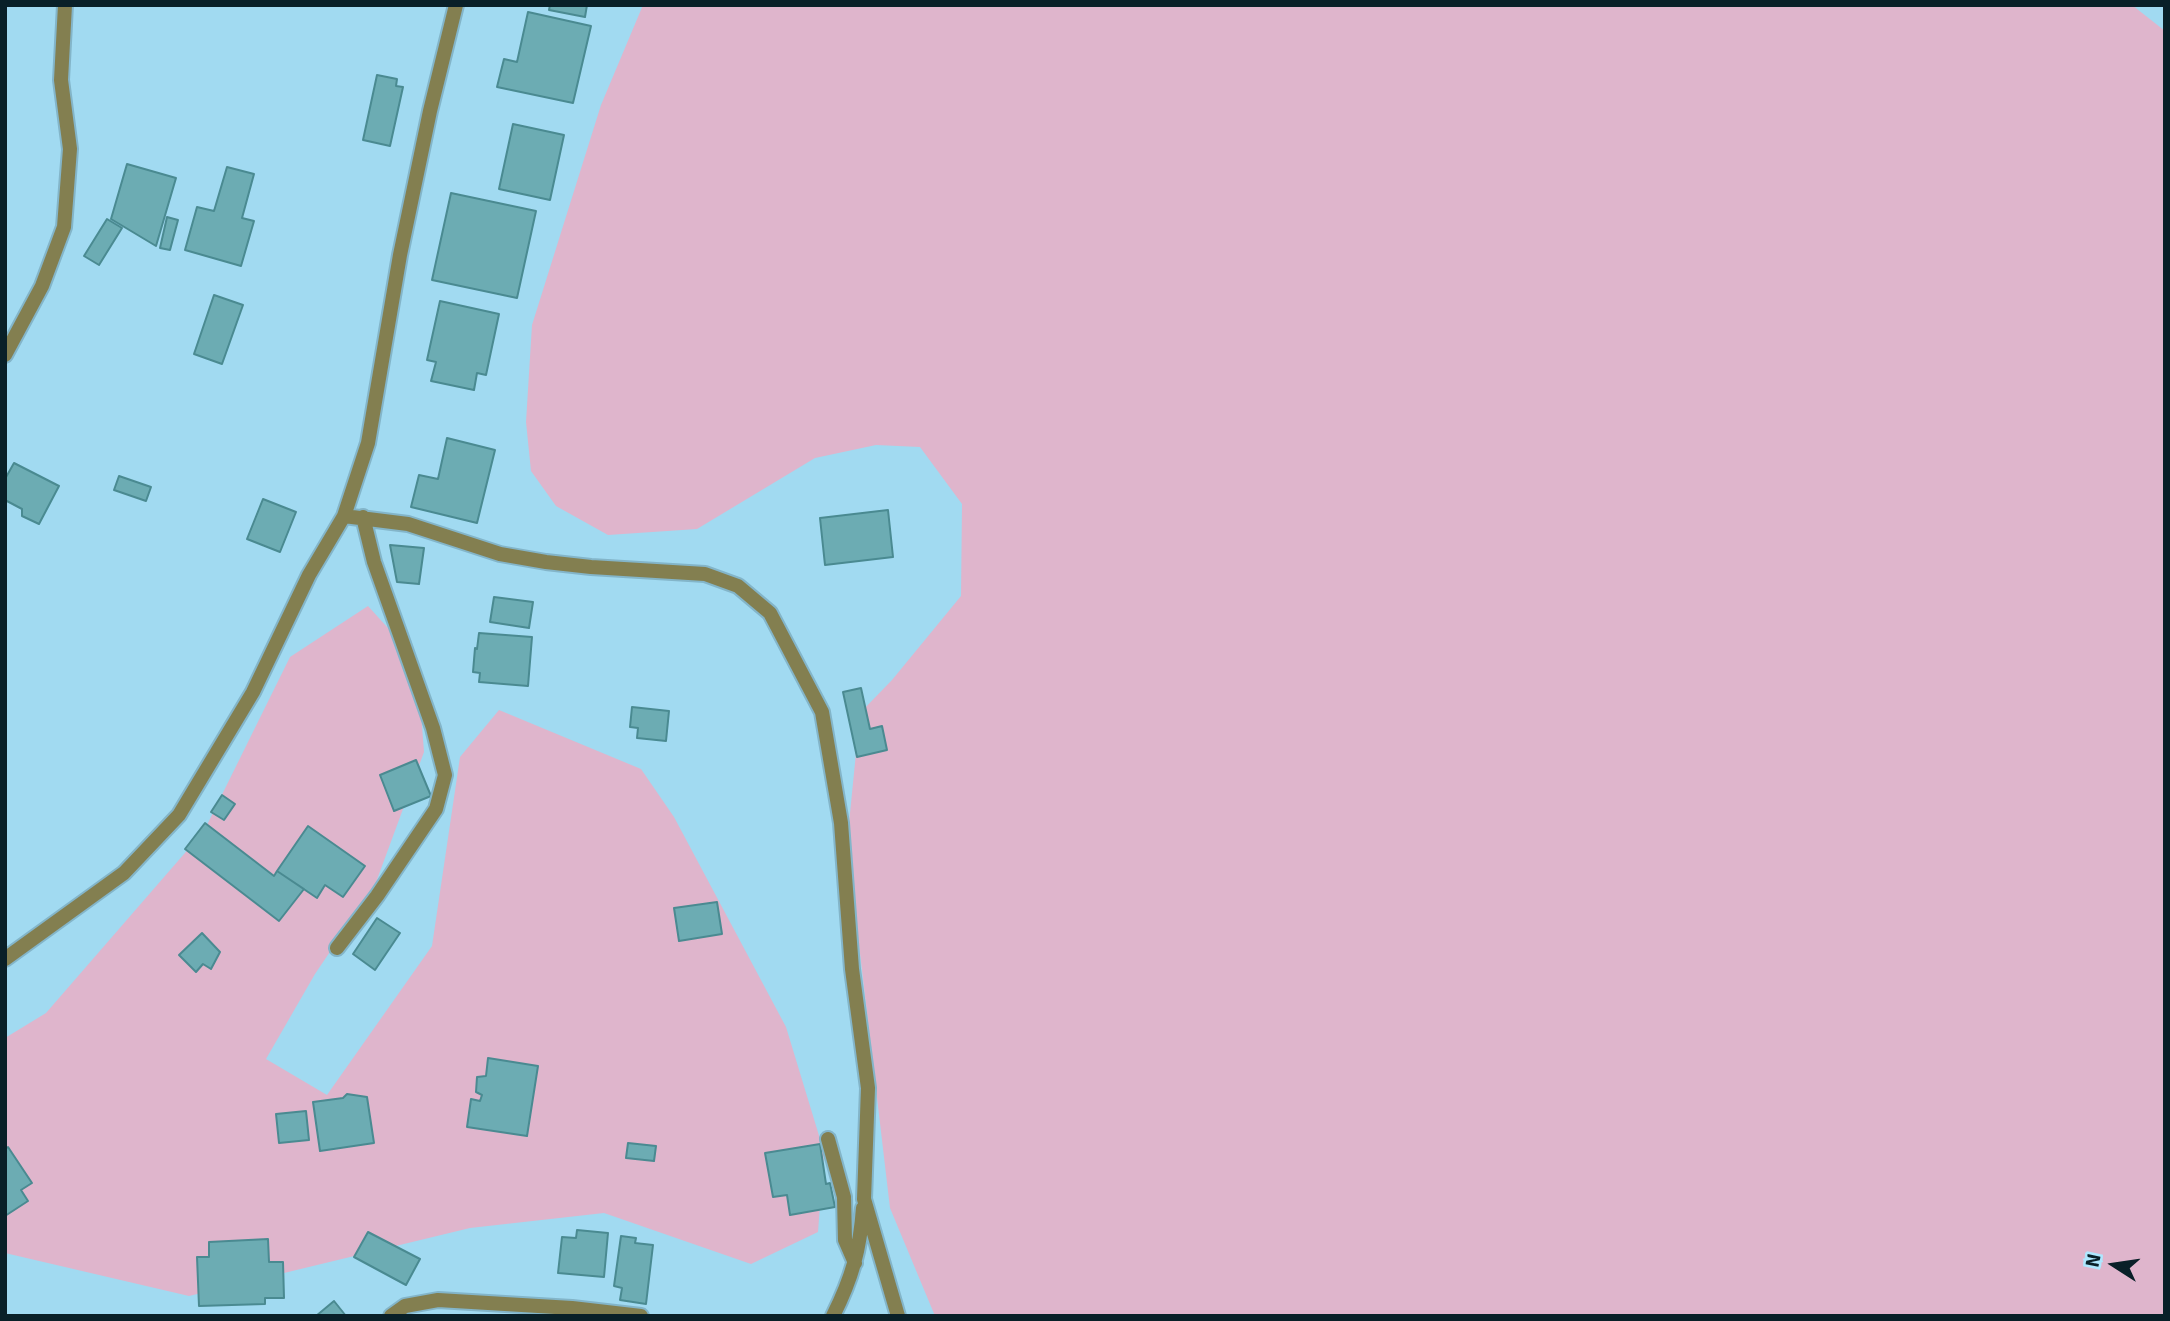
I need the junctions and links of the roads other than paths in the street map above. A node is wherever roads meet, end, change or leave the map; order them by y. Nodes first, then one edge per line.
1 (65, 5) edge
2 (456, 5) edge
3 (5, 355) edge
4 (345, 516) junction
5 (363, 517) junction
6 (337, 948) dead end
7 (5, 959) edge
8 (828, 1139) dead end
9 (864, 1199) junction
10 (855, 1263) junction
11 (391, 1316) edge
12 (640, 1316) edge
13 (833, 1316) edge
14 (898, 1316) edge

1 - 3 street
2 - 4 street
4 - 5 street
4 - 7 street
5 - 6 street
5 - 9 street
8 - 10 street
9 - 10 street
9 - 14 street
10 - 13 street
11 - 12 street

